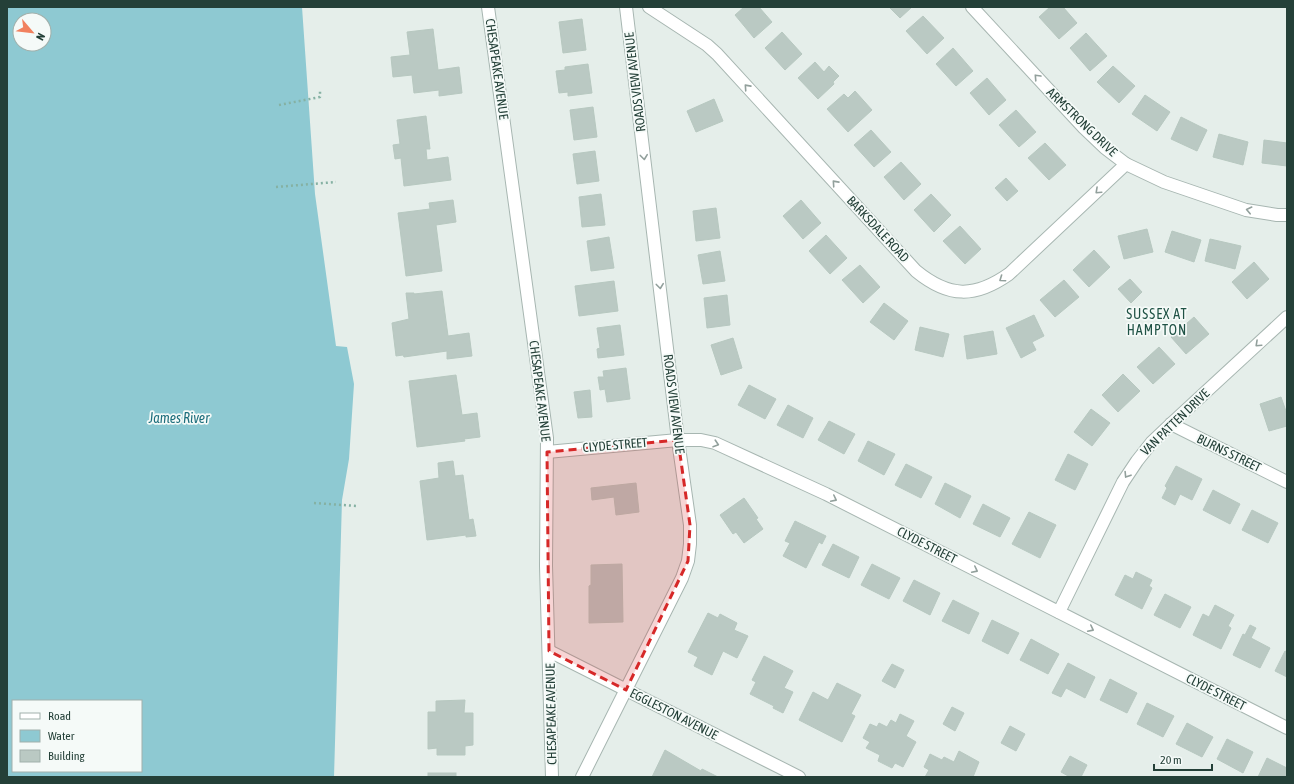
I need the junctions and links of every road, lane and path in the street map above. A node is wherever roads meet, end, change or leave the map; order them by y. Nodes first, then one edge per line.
1 (488, 7) edge
2 (626, 7) edge
3 (649, 7) edge
4 (972, 7) edge
5 (320, 90) dead end
6 (279, 106) dead end
7 (1126, 164) junction
8 (336, 182) dead end
9 (276, 187) dead end
10 (1287, 215) edge
11 (1287, 318) edge
12 (1171, 424) junction
13 (678, 440) junction
14 (547, 452) junction
15 (1287, 482) edge
16 (314, 503) dead end
17 (357, 506) dead end
18 (1059, 612) junction
19 (549, 651) junction
20 (626, 690) junction
21 (1287, 728) edge
22 (552, 777) edge
23 (582, 777) edge
24 (799, 777) edge

1 - 14 street, CHESAPEAKE AVENUE
2 -> 13 street, ROADS VIEW AVENUE
7 -> 3 street, BARKSDALE ROAD
7 -> 4 street, ARMSTRONG DRIVE
5 - 6 path
10 -> 7 street, ARMSTRONG DRIVE
8 - 9 path
11 -> 12 street, VAN PATTEN DRIVE
12 - 15 street, BURNS STREET
12 -> 18 street, VAN PATTEN DRIVE
13 - 14 street, CLYDE STREET
13 -> 18 street, CLYDE STREET
13 - 20 street, ROADS VIEW AVENUE
14 - 19 street, CHESAPEAKE AVENUE
16 - 17 path
18 -> 21 street, CLYDE STREET
19 - 20 street, EGGLESTON AVENUE
19 - 22 street, CHESAPEAKE AVENUE
20 - 23 street, ROADS VIEW AVENUE
20 - 24 street, EGGLESTON AVENUE

